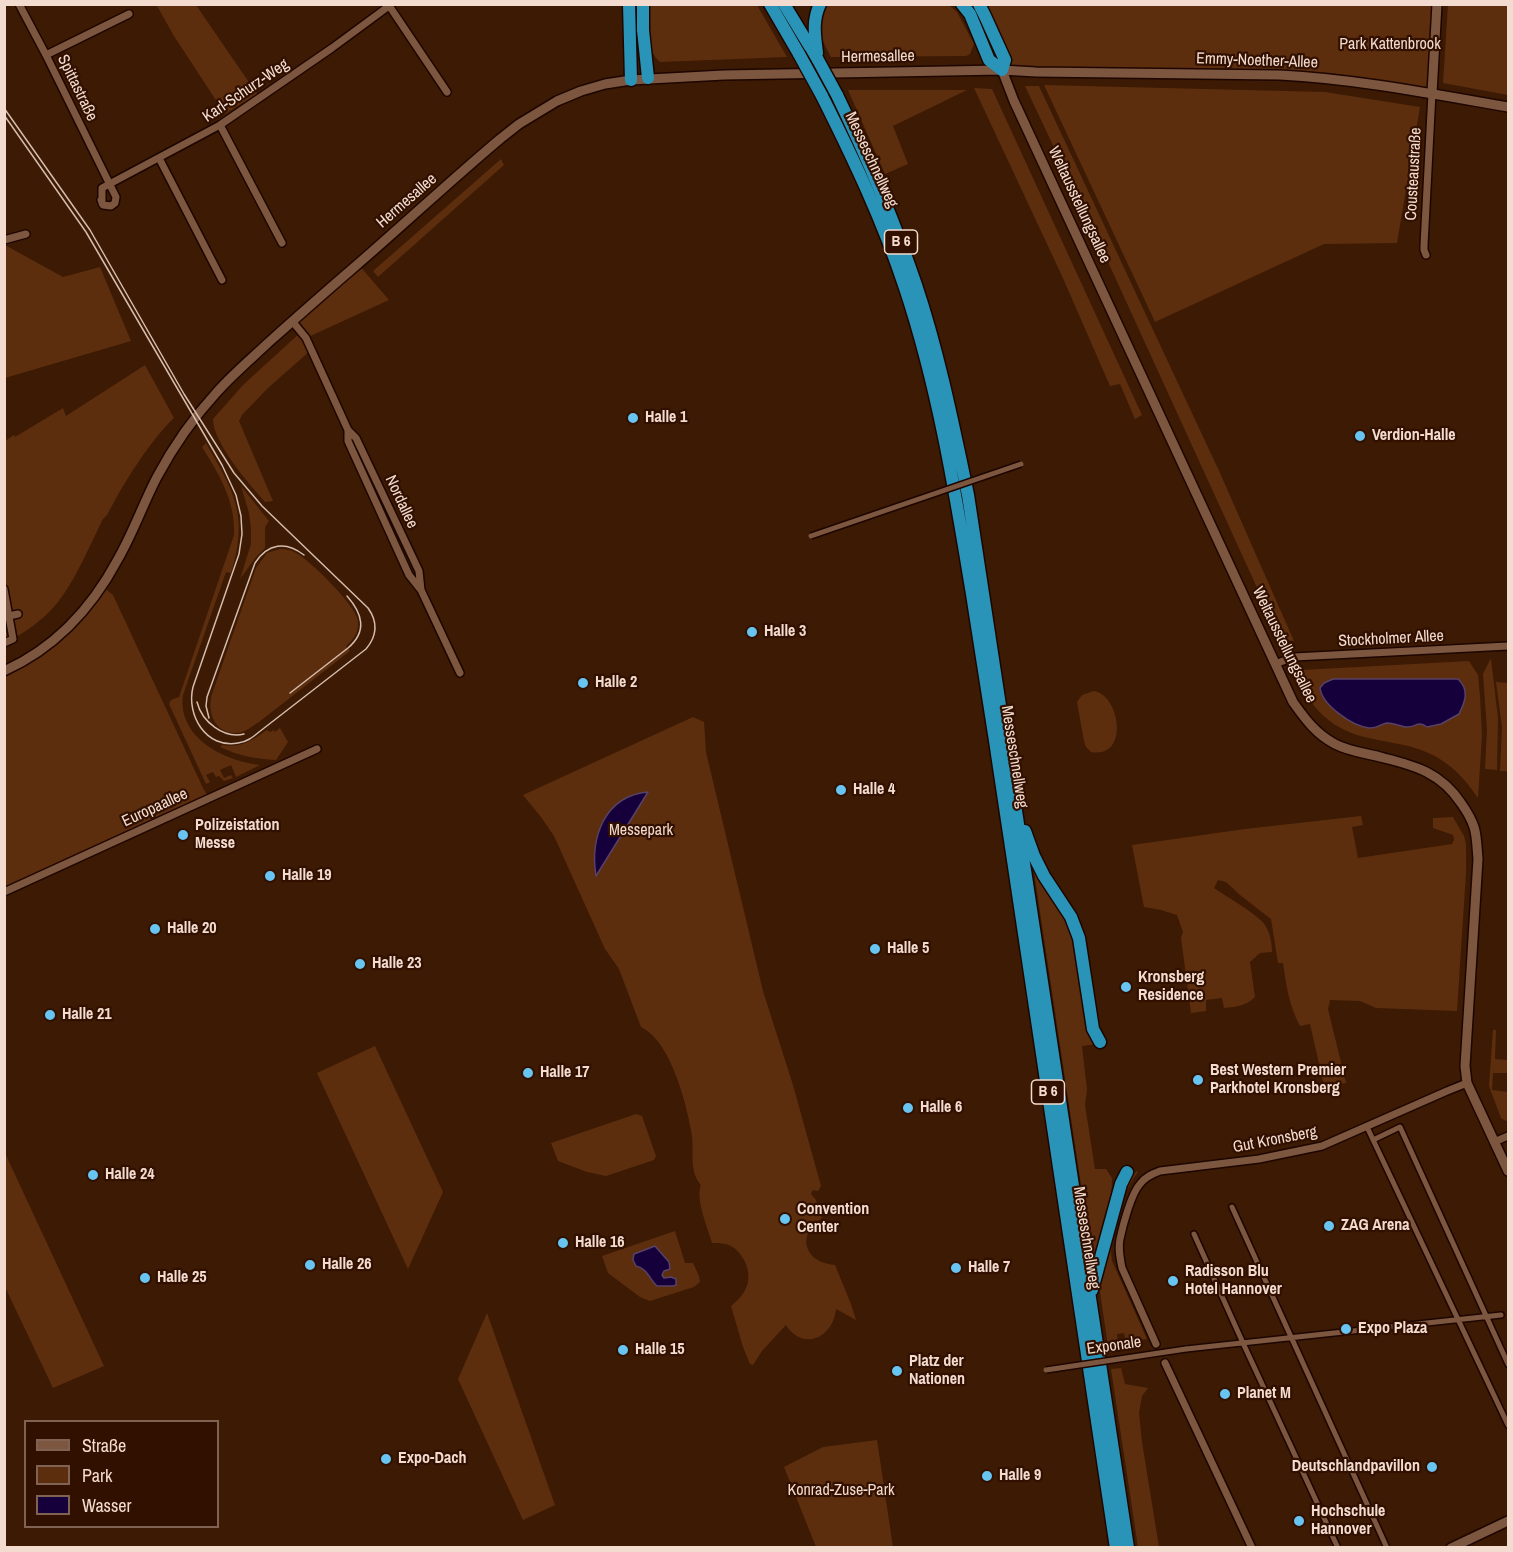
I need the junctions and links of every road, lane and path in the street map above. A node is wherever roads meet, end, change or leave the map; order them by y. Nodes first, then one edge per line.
1 (18, 4) edge
2 (629, 4) edge
3 (644, 4) edge
4 (770, 4) edge
5 (784, 4) edge
6 (819, 4) edge
7 (962, 4) edge
8 (979, 4) edge
9 (1437, 4) edge
10 (389, 5) edge
11 (129, 14) dead end
12 (46, 55) junction
13 (816, 55) junction
14 (1002, 70) junction
15 (648, 78) junction
16 (631, 80) junction
17 (447, 92) dead end
18 (1432, 93) junction
19 (1509, 107) edge
20 (220, 125) junction
21 (159, 158) junction
22 (109, 184) junction
23 (26, 234) dead end
24 (4, 240) edge
25 (282, 243) dead end
26 (1426, 255) dead end
27 (222, 280) dead end
28 (292, 321) junction
29 (1021, 464) dead end
30 (810, 536) dead end
31 (4, 589) edge
32 (18, 614) dead end
33 (9, 616) junction
34 (4, 643) edge
35 (1509, 646) edge
36 (1275, 664) junction
37 (4, 671) edge
38 (460, 673) dead end
39 (317, 749) dead end
40 (1015, 799) junction
41 (4, 892) edge
42 (1100, 1042) dead end
43 (1467, 1083) junction
44 (1367, 1127) junction
45 (1509, 1136) edge
46 (1373, 1140) junction
47 (1494, 1142) junction
48 (1127, 1172) dead end
49 (1509, 1172) edge
50 (1232, 1207) dead end
51 (1194, 1234) dead end
52 (1090, 1297) junction
53 (1501, 1315) dead end
54 (1487, 1316) junction
55 (1458, 1319) junction
56 (1291, 1338) junction
57 (1243, 1343) junction
58 (1156, 1344) dead end
59 (1166, 1364) dead end
60 (1509, 1364) edge
61 (1046, 1370) dead end
62 (1509, 1425) edge
63 (1509, 1521) edge
64 (1116, 1548) edge
65 (1128, 1548) edge
66 (1252, 1548) edge
67 (1338, 1548) edge
68 (1387, 1548) edge
69 (1451, 1548) edge

1 - 12 street, Spittastraße
2 - 16 highway
3 - 15 highway
4 - 64 highway, Messeschnellweg / B 6, bridge
5 - 13 highway, Messeschnellweg / B 6
6 - 13 highway
7 - 14 highway
8 - 14 highway
9 - 18 main road
10 - 17 street
10 - 20 street, Karl-Schurz-Weg
11 - 12 street
12 - 22 street, Spittastraße
13 - 40 highway, Messeschnellweg / B 6, bridge
14 - 15 main road, Hermesallee
14 - 18 main road, Emmy-Noether-Allee
14 - 36 main road, Weltausstellungsallee
15 - 16 main road, Hermesallee
16 - 28 main road, Hermesallee
18 - 19 main road, Emmy-Noether-Allee
18 - 26 street, Cousteaustraße
20 - 21 street, Karl-Schurz-Weg
20 - 25 street
21 - 22 street, Karl-Schurz-Weg
21 - 27 street
22 - 22 street
23 - 24 street
28 - 37 main road, Hermesallee
28 - 38 street, Nordallee
29 - 30 street, bridge
31 - 33 street
32 - 33 street
33 - 34 street
35 - 36 street, Stockholmer Allee
36 - 43 main road, Weltausstellungsallee
39 - 41 street, Europaallee
40 - 42 highway
40 - 52 highway, Messeschnellweg / B 6
43 - 44 street, Gut Kronsberg
43 - 47 main road, Weltausstellungsallee
44 - 46 street
44 - 58 street, Gut Kronsberg
45 - 47 street
46 - 54 street
46 - 55 street
47 - 49 main road, Weltausstellungsallee
48 - 52 highway
50 - 56 street
51 - 57 street
52 - 65 highway, Messeschnellweg / B 6
53 - 54 street
54 - 55 street
54 - 60 street
55 - 56 street
55 - 62 street
56 - 57 street
56 - 68 street
57 - 61 street, Exponale, bridge
57 - 67 street
59 - 66 street
63 - 69 main road

